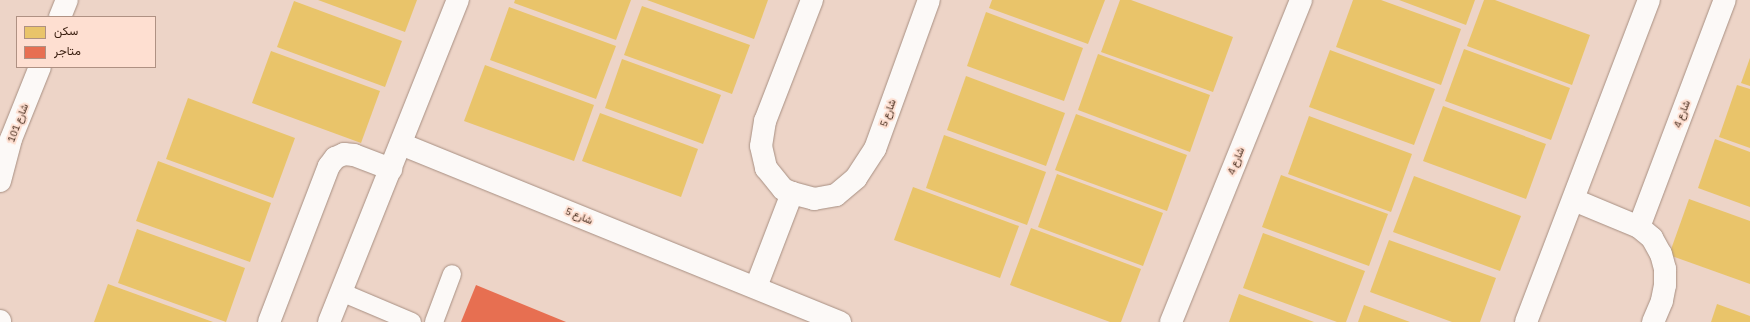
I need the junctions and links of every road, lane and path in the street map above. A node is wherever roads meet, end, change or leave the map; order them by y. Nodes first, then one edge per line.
1 (67, 0) edge
2 (458, 0) edge
3 (812, 0) edge
4 (930, 0) edge
5 (1301, 0) edge
6 (1649, 0) edge
7 (1725, 0) edge
8 (60, 16) edge
9 (40, 68) edge
10 (401, 144) junction
11 (391, 169) junction
12 (0, 181) edge
13 (792, 194) junction
14 (1574, 200) junction
15 (1639, 228) junction
16 (452, 274) dead end
17 (756, 287) junction
18 (341, 292) junction
19 (269, 322) edge
20 (329, 322) edge
21 (412, 322) edge
22 (434, 322) edge
23 (840, 322) edge
24 (1171, 322) edge
25 (1526, 322) edge
26 (1653, 322) edge

1 - 8 street
2 - 10 street
3 - 13 street, شارع 5
4 - 13 street, شارع 5
5 - 24 street, شارع 4
6 - 14 street
7 - 15 street, شارع 4
9 - 12 street, شارع 101
10 - 11 street
10 - 17 street, شارع 5
11 - 18 street
11 - 19 street
13 - 17 street
14 - 15 street
14 - 25 street
15 - 26 street
16 - 22 lane
17 - 23 street, شارع 5
18 - 20 street
18 - 21 lane

